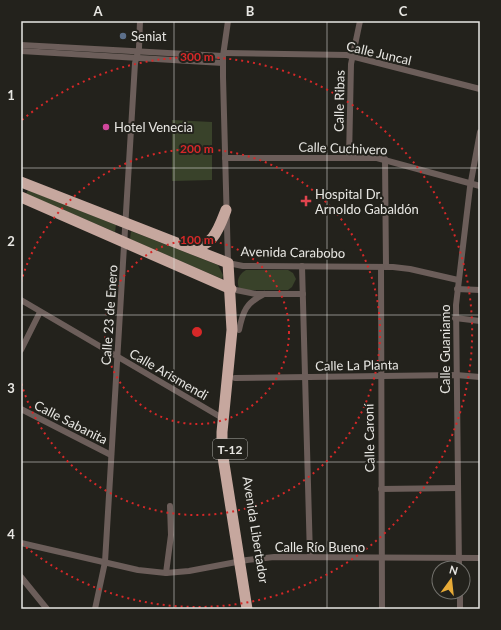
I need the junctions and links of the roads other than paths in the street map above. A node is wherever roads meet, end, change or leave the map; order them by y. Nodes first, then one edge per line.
1 (140, 21) edge
2 (228, 21) edge
3 (360, 21) edge
4 (21, 45) edge
5 (21, 52) edge
6 (137, 55) junction
7 (352, 56) junction
8 (223, 57) junction
9 (480, 89) edge
10 (480, 132) edge
11 (225, 158) junction
12 (349, 158) junction
13 (385, 159) junction
14 (21, 182) edge
15 (470, 184) junction
16 (480, 186) edge
17 (21, 197) edge
18 (226, 210) junction
19 (126, 223) junction
20 (125, 243) junction
21 (184, 246) junction
22 (228, 263) junction
23 (302, 266) junction
24 (383, 267) junction
25 (458, 280) junction
26 (231, 289) junction
27 (457, 289) junction
28 (480, 290) edge
29 (266, 294) junction
30 (304, 294) junction
31 (21, 300) edge
32 (40, 312) junction
33 (456, 318) junction
34 (480, 321) edge
35 (239, 330) junction
36 (21, 350) edge
37 (117, 356) junction
38 (456, 375) junction
39 (380, 376) junction
40 (306, 377) junction
41 (480, 377) edge
42 (235, 378) junction
43 (21, 409) edge
44 (224, 419) junction
45 (111, 455) junction
46 (458, 488) junction
47 (381, 489) junction
48 (170, 506) dead end
49 (22, 546) edge
50 (310, 558) junction
51 (459, 558) junction
52 (480, 558) edge
53 (381, 559) junction
54 (243, 561) junction
55 (105, 562) junction
56 (166, 573) junction
57 (21, 577) edge
58 (47, 609) edge
59 (95, 609) edge
60 (247, 609) edge
61 (255, 609) edge
62 (382, 609) edge

1 - 6 street, Calle 23 de Enero
2 - 8 street
3 - 7 street, Calle Ribas
4 - 6 street, Calle Juncal
5 - 6 street, Calle Juncal
6 - 8 street, Calle Juncal
6 - 19 street, Calle 23 de Enero
7 - 8 street, Calle Juncal
7 - 9 street, Calle Juncal
7 - 12 street, Calle Ribas
8 - 11 street
10 - 15 street, Calle Guaniamo
11 - 12 street, Calle Cuchivero
11 - 18 street
12 - 13 street, Calle Cuchivero
13 - 15 street, Calle Cuchivero
13 - 24 street, Calle Caroní
14 - 19 highway, Avenida Carabobo
15 - 16 street, Calle Cuchivero
15 - 25 street, Calle Guaniamo
17 - 20 highway
18 - 21 highway
18 - 22 street
19 - 20 street, Calle 23 de Enero
19 - 21 highway, Avenida Carabobo
20 - 26 highway
20 - 37 street, Calle 23 de Enero
21 - 22 highway, Avenida Carabobo
22 - 23 street, Avenida Carabobo
22 - 26 highway, Avenida Libertador / T-12
23 - 24 street, Avenida Carabobo
23 - 30 street
24 - 25 street, Avenida Carabobo
24 - 39 street, Calle Caroní
25 - 27 street, Calle Guaniamo
26 - 29 street
26 - 35 highway, Avenida Libertador / T-12
26 - 44 highway, Avenida Libertador / T-12
27 - 28 street
27 - 33 street, Calle Guaniamo
29 - 30 street
29 - 35 street
30 - 40 street
31 - 32 street, Calle Arismendi
32 - 36 street
32 - 37 street, Calle Arismendi
33 - 34 street
33 - 38 street, Calle Guaniamo
35 - 42 highway, Avenida Libertador / T-12
37 - 44 street, Calle Arismendi
37 - 45 street, Calle 23 de Enero
38 - 39 street, Calle La Planta
38 - 41 street, Calle La Planta
38 - 46 street, Calle Guaniamo
39 - 40 street, Calle La Planta
39 - 47 street, Calle Caroní
40 - 42 street, Calle La Planta
40 - 50 street
42 - 54 highway, Avenida Libertador / T-12
43 - 45 street, Calle Sabanita
44 - 54 highway, Avenida Libertador / T-12
45 - 55 street, Calle 23 de Enero
46 - 47 street
46 - 51 street, Calle Guaniamo
47 - 53 street, Calle Caroní
48 - 56 street
49 - 55 street, Calle Río Bueno
50 - 53 street, Calle Río Bueno
50 - 54 street, Calle Río Bueno
51 - 52 street, Calle Río Bueno
51 - 53 street, Calle Río Bueno
53 - 62 street, Calle Caroní
54 - 56 street, Calle Río Bueno
54 - 60 highway, Avenida Libertador / T-12
54 - 61 highway, Avenida Libertador / T-12
55 - 56 street, Calle Río Bueno
55 - 59 street, Calle 23 de Enero
57 - 58 street

